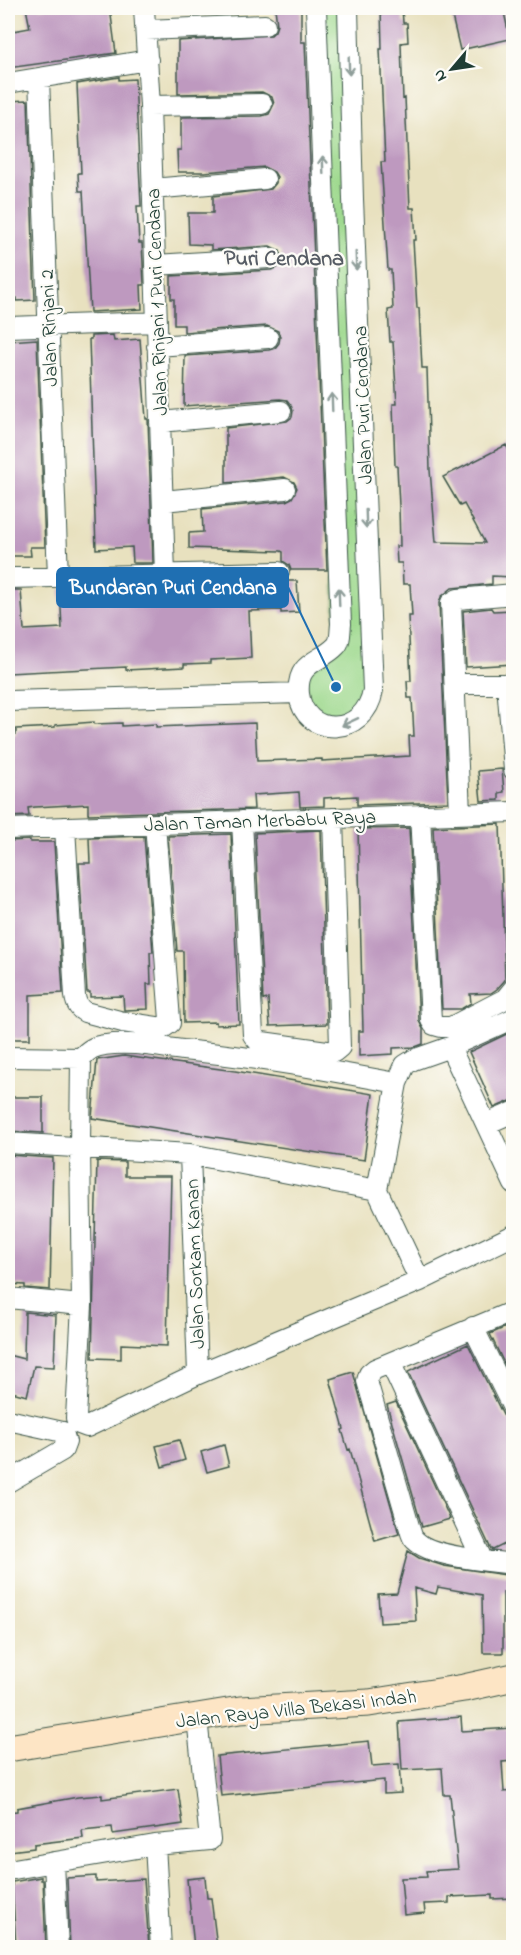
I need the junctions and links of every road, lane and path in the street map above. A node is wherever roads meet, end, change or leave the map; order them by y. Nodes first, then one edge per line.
1 (144, 8) edge
2 (316, 8) edge
3 (348, 8) edge
4 (265, 25) dead end
5 (146, 30) junction
6 (148, 60) junction
7 (39, 78) junction
8 (8, 83) edge
9 (262, 104) dead end
10 (150, 106) junction
11 (265, 179) dead end
12 (152, 189) junction
13 (353, 199) junction
14 (324, 200) junction
15 (270, 258) dead end
16 (155, 265) junction
17 (157, 322) junction
18 (48, 326) junction
19 (8, 327) edge
20 (268, 338) dead end
21 (158, 346) junction
22 (281, 411) dead end
23 (160, 422) junction
24 (285, 489) dead end
25 (163, 501) junction
26 (279, 572) dead end
27 (165, 575) junction
28 (58, 577) junction
29 (8, 579) edge
30 (513, 594) edge
31 (455, 684) junction
32 (510, 684) edge
33 (299, 693) junction
34 (8, 701) edge
35 (513, 770) edge
36 (513, 812) edge
37 (460, 813) junction
38 (420, 815) junction
39 (333, 818) junction
40 (242, 821) junction
41 (155, 824) junction
42 (65, 827) junction
43 (8, 829) edge
44 (513, 988) edge
45 (513, 1018) edge
46 (450, 1047) junction
47 (8, 1057) edge
48 (81, 1058) junction
49 (397, 1083) junction
50 (513, 1112) edge
51 (486, 1124) junction
52 (8, 1143) edge
53 (80, 1146) junction
54 (190, 1154) junction
55 (513, 1184) edge
56 (377, 1190) junction
57 (513, 1235) edge
58 (420, 1281) junction
59 (8, 1298) edge
60 (82, 1305) junction
61 (513, 1311) edge
62 (473, 1327) junction
63 (391, 1364) junction
64 (198, 1374) junction
65 (513, 1410) edge
66 (8, 1420) edge
67 (8, 1482) edge
68 (482, 1559) junction
69 (513, 1564) edge
70 (513, 1677) edge
71 (197, 1718) junction
72 (8, 1748) edge
73 (155, 1845) junction
74 (54, 1862) junction
75 (8, 1870) edge
76 (58, 1947) edge
77 (160, 1947) edge

1 - 5 street, Jalan Rinjani 1 Puri Cendana
14 -> 2 street, Jalan Puri Cendana
3 -> 13 street, Jalan Puri Cendana
4 - 5 street
5 - 6 street, Jalan Rinjani 1 Puri Cendana
6 - 7 street
6 - 10 street, Jalan Rinjani 1 Puri Cendana
7 - 8 street
7 - 18 street, Jalan Rinjani 2
9 - 10 street
10 - 12 street, Jalan Rinjani 1 Puri Cendana
11 - 12 street
12 - 16 street, Jalan Rinjani 1 Puri Cendana
13 - 14 street
13 -> 33 street, Jalan Puri Cendana
33 -> 14 street, Jalan Puri Cendana
15 - 16 street
16 - 17 street, Jalan Rinjani 1 Puri Cendana
17 - 18 street
17 - 21 street, Jalan Rinjani 1 Puri Cendana
18 - 19 street
18 - 28 street, Jalan Rinjani 2
20 - 21 street
21 - 23 street, Jalan Rinjani 1 Puri Cendana
22 - 23 street
23 - 25 street, Jalan Rinjani 1 Puri Cendana
24 - 25 street
25 - 27 street, Jalan Rinjani 1 Puri Cendana
26 - 27 street
27 - 28 street
28 - 29 street
30 - 31 street
31 - 32 street
31 - 37 street
32 - 35 street
33 - 34 street
36 - 37 street, Jalan Taman Merbabu Raya
37 - 38 street, Jalan Taman Merbabu Raya
38 - 39 street, Jalan Taman Merbabu Raya
38 - 44 street
39 - 40 street, Jalan Taman Merbabu Raya
39 - 40 street
40 - 41 street, Jalan Taman Merbabu Raya
41 - 42 street, Jalan Taman Merbabu Raya
41 - 42 street
42 - 43 street, Jalan Taman Merbabu Raya
45 - 46 street
46 - 49 street
46 - 51 street
47 - 48 street
48 - 49 street
48 - 53 street
49 - 56 street
50 - 51 street
51 - 55 street
52 - 53 street
53 - 54 street
53 - 60 street
54 - 56 street
54 - 64 street, Jalan Sorkam Kanan
56 - 58 street
57 - 58 street
58 - 64 street
59 - 60 street
60 - 64 street
61 - 62 street
62 - 63 street
62 - 65 street
63 - 68 street
63 - 68 street
66 - 67 street
68 - 69 street
70 - 71 main road, Jalan Raya Villa Bekasi Indah
71 - 72 main road, Jalan Raya Villa Bekasi Indah
71 - 73 street
73 - 74 street
73 - 77 street
74 - 75 street
74 - 76 street

